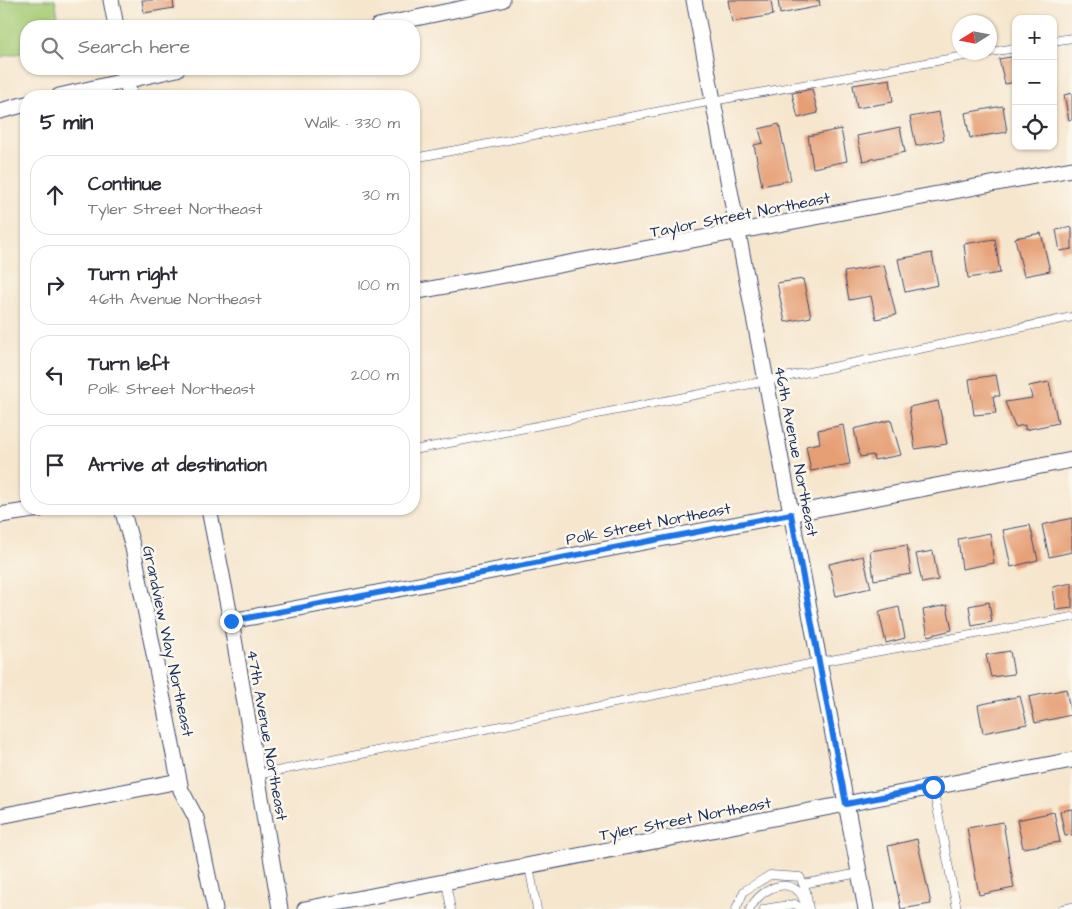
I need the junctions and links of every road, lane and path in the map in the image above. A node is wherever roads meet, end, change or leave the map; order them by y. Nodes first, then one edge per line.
1 (111, 0) edge
2 (502, 0) edge
3 (694, 0) edge
4 (115, 20) edge
5 (407, 20) edge
6 (1072, 38) edge
7 (1057, 40) edge
8 (1012, 49) edge
9 (997, 51) edge
10 (952, 58) edge
11 (122, 75) edge
12 (125, 75) edge
13 (77, 90) edge
14 (129, 90) edge
15 (713, 101) junction
16 (20, 106) edge
17 (0, 111) edge
18 (420, 157) edge
19 (1072, 170) edge
20 (738, 232) junction
21 (420, 291) edge
22 (1072, 317) edge
23 (766, 381) junction
24 (420, 449) edge
25 (1072, 460) edge
26 (20, 512) edge
27 (791, 514) junction
28 (0, 515) edge
29 (124, 515) edge
30 (211, 515) edge
31 (1072, 617) edge
32 (231, 621) junction
33 (819, 662) junction
34 (1072, 760) edge
35 (257, 775) junction
36 (179, 781) junction
37 (933, 787) junction
38 (846, 804) junction
39 (0, 816) edge
40 (529, 866) junction
41 (859, 872) junction
42 (446, 882) junction
43 (803, 884) junction
44 (1072, 907) edge
45 (215, 909) edge
46 (280, 909) edge
47 (304, 909) edge
48 (452, 909) edge
49 (537, 909) edge
50 (736, 909) edge
51 (750, 909) edge
52 (764, 909) edge
53 (802, 909) edge
54 (808, 909) edge
55 (866, 909) edge
56 (957, 909) edge
57 (1062, 909) edge

1 - 4 street
2 - 5 street
3 - 15 street, 46th Avenue Northeast
6 - 7 lane
8 - 9 lane
10 - 15 lane
11 - 13 street
12 - 14 street
15 - 18 lane
15 - 20 street, 46th Avenue Northeast
16 - 17 street
19 - 20 street, Taylor Street Northeast
20 - 21 street, Taylor Street Northeast
20 - 23 street, 46th Avenue Northeast
22 - 23 lane
23 - 24 lane
23 - 27 street, 46th Avenue Northeast
25 - 27 street, Polk Street Northeast
26 - 28 street
27 - 32 street, Polk Street Northeast
27 - 33 street, 46th Avenue Northeast
29 - 36 street, Grandview Way Northeast
30 - 32 street, 47th Avenue Northeast
31 - 33 lane
32 - 35 street, 47th Avenue Northeast
33 - 35 lane
33 - 38 street, 46th Avenue Northeast
34 - 37 street, Tyler Street Northeast
35 - 46 street, 47th Avenue Northeast
36 - 39 street
36 - 45 street, Grandview Way Northeast
37 - 38 street, Tyler Street Northeast
37 - 56 lane
38 - 40 street, Tyler Street Northeast
38 - 41 street, 46th Avenue Northeast
40 - 42 street, Tyler Street Northeast
40 - 49 lane
41 - 43 lane
41 - 55 street, 46th Avenue Northeast
42 - 47 street, Tyler Street Northeast
42 - 48 lane
43 - 50 lane
43 - 54 lane
44 - 57 lane
51 - 54 lane
52 - 53 lane

